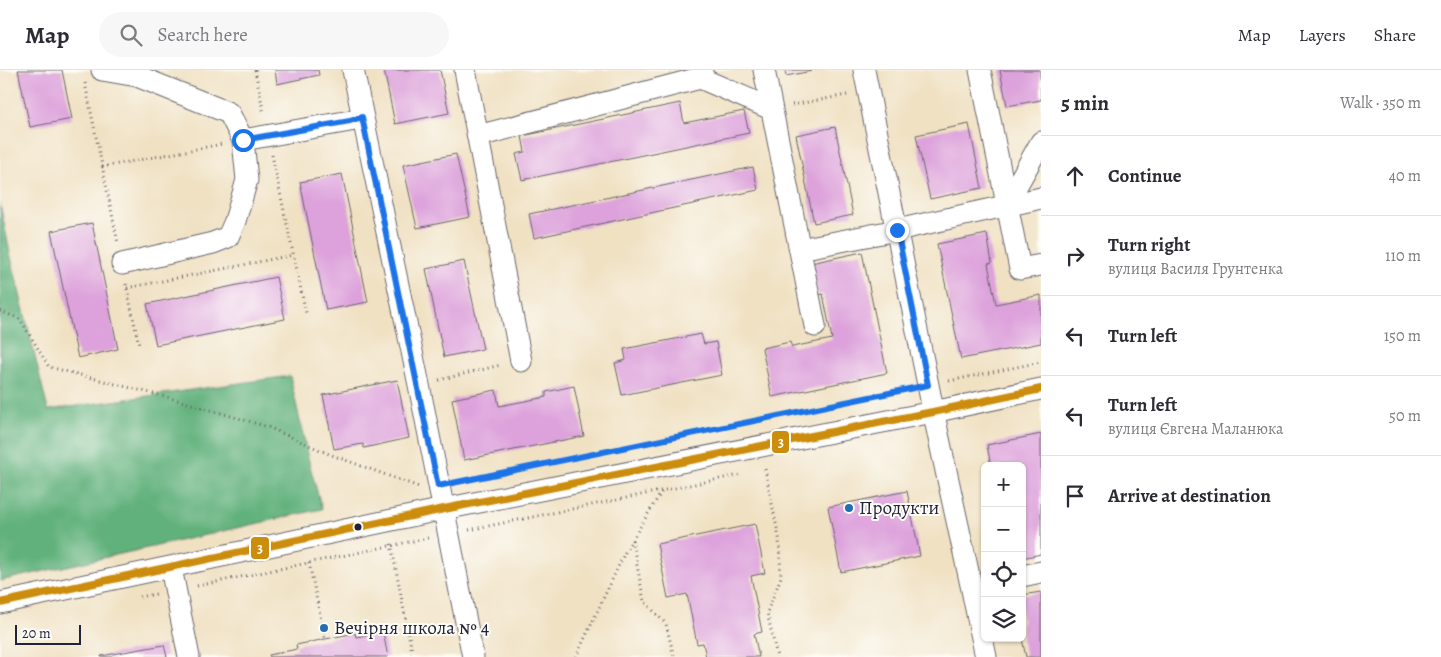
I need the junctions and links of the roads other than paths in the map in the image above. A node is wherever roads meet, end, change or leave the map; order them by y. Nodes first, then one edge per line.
1 (353, 70) edge
2 (465, 70) edge
3 (764, 70) edge
4 (864, 70) edge
5 (980, 70) edge
6 (701, 74) edge
7 (93, 75) edge
8 (771, 108) junction
9 (362, 117) junction
10 (478, 136) junction
11 (243, 140) junction
12 (1041, 142) edge
13 (1041, 198) edge
14 (1006, 205) junction
15 (897, 230) junction
16 (800, 249) junction
17 (122, 264) road end
18 (1041, 265) edge
19 (815, 326) dead end
20 (521, 361) road end
21 (1041, 389) edge
22 (933, 412) junction
23 (444, 509) junction
24 (171, 568) junction
25 (1041, 572) edge
26 (1026, 575) edge
27 (978, 584) edge
28 (0, 603) edge
29 (189, 657) edge
30 (473, 657) edge
31 (986, 657) edge

1 - 9 street
2 - 10 street
3 - 8 street
4 - 15 street
5 - 14 street
6 - 8 street
6 - 10 street
7 - 11 street
8 - 16 street
9 - 11 street
9 - 23 street
10 - 20 street
11 - 17 street
12 - 14 street
13 - 14 street
14 - 15 street
14 - 18 street
15 - 16 street
15 - 22 street
16 - 19 street
21 - 22 street
22 - 23 street
22 - 27 street
23 - 24 street
23 - 30 street
24 - 28 street
24 - 29 street
25 - 26 street
27 - 31 street

